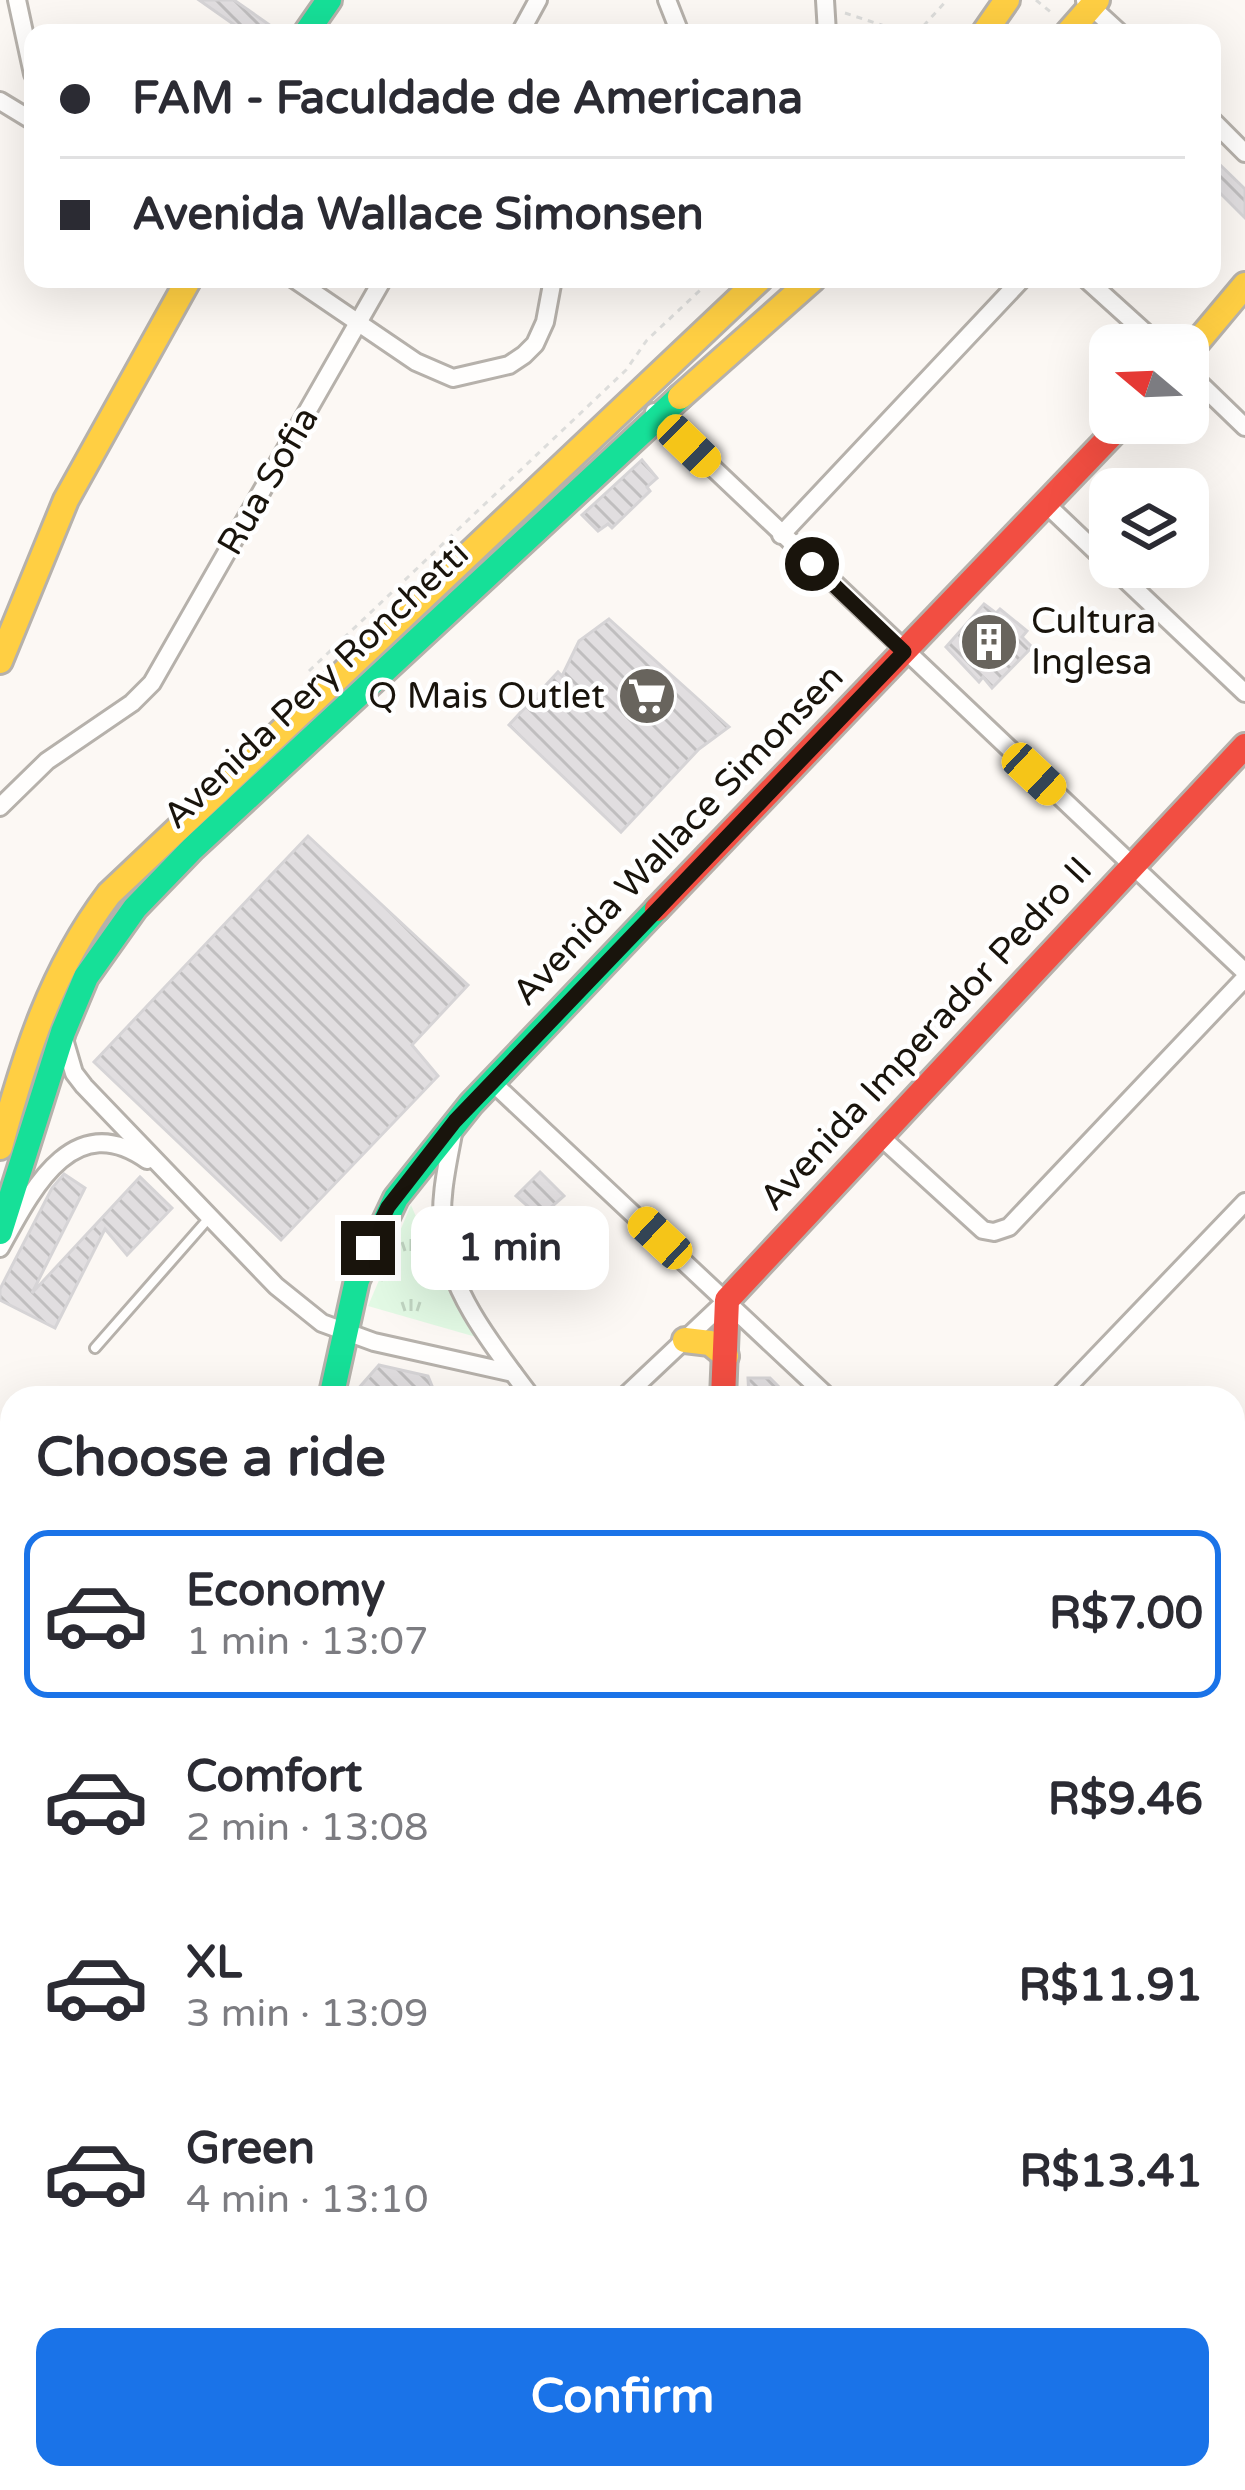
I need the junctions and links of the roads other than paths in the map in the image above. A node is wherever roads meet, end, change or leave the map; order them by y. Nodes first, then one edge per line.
1 (1091, 2) edge
2 (1112, 24) edge
3 (1221, 128) edge
4 (1245, 153) edge
5 (1245, 285) edge
6 (184, 288) edge
7 (308, 288) edge
8 (378, 288) edge
9 (551, 288) edge
10 (750, 288) edge
11 (803, 288) edge
12 (1014, 288) edge
13 (1096, 288) edge
14 (359, 322) junction
15 (1136, 324) edge
16 (1209, 328) edge
17 (1209, 392) edge
18 (637, 394) junction
19 (658, 416) junction
20 (1245, 427) edge
21 (1103, 444) edge
22 (1046, 504) junction
23 (781, 535) junction
24 (1089, 545) edge
25 (1134, 588) edge
26 (904, 652) junction
27 (0, 661) edge
28 (1245, 693) edge
29 (1245, 746) edge
30 (0, 808) edge
31 (1132, 865) junction
32 (1245, 975) edge
33 (64, 1032) junction
34 (492, 1082) junction
35 (455, 1121) junction
36 (882, 1138) junction
37 (0, 1147) edge
38 (164, 1172) junction
39 (1245, 1202) edge
40 (209, 1218) junction
41 (0, 1232) edge
42 (0, 1248) edge
43 (727, 1300) junction
44 (344, 1334) junction
45 (685, 1340) junction
46 (94, 1348) dead end
47 (726, 1356) junction
48 (513, 1373) junction
49 (333, 1386) edge
50 (523, 1386) edge
51 (636, 1386) edge
52 (724, 1386) edge
53 (817, 1386) edge
54 (1069, 1386) edge
55 (842, 2490) edge
56 (930, 2490) edge

1 - 2 street
3 - 4 street
5 - 16 main road
6 - 27 main road
7 - 14 street
8 - 14 street, Rua Sofia
9 - 14 street
10 - 18 main road, Avenida Pery Ronchetti
11 - 19 main road, Avenida Pery Ronchetti
12 - 23 street
13 - 15 street
14 - 30 street, Rua Sofia
17 - 20 street
18 - 19 street
18 - 37 main road, Avenida Pery Ronchetti
19 - 23 street
19 - 33 main road, Avenida Pery Ronchetti
21 - 22 main road, Avenida Wallace Simonsen
22 - 24 street
22 - 26 main road, Avenida Wallace Simonsen
23 - 26 street
25 - 28 street
26 - 31 street
26 - 34 main road, Avenida Wallace Simonsen
29 - 31 main road, Avenida Imperador Pedro II
31 - 32 street
31 - 36 main road, Avenida Imperador Pedro II
32 - 36 street
33 - 38 street
33 - 41 main road, Avenida Pery Ronchetti
34 - 35 main road, Avenida Wallace Simonsen
34 - 43 street
35 - 44 main road, Avenida Wallace Simonsen
35 - 48 street
36 - 43 main road, Avenida Imperador Pedro II
38 - 40 street
38 - 42 street
39 - 54 street
40 - 44 street
40 - 46 lane
43 - 45 street
43 - 47 main road
43 - 53 street
44 - 48 street
44 - 49 main road, Avenida Wallace Simonsen
45 - 47 main road
45 - 51 street
47 - 52 main road
48 - 50 street
55 - 56 lane

